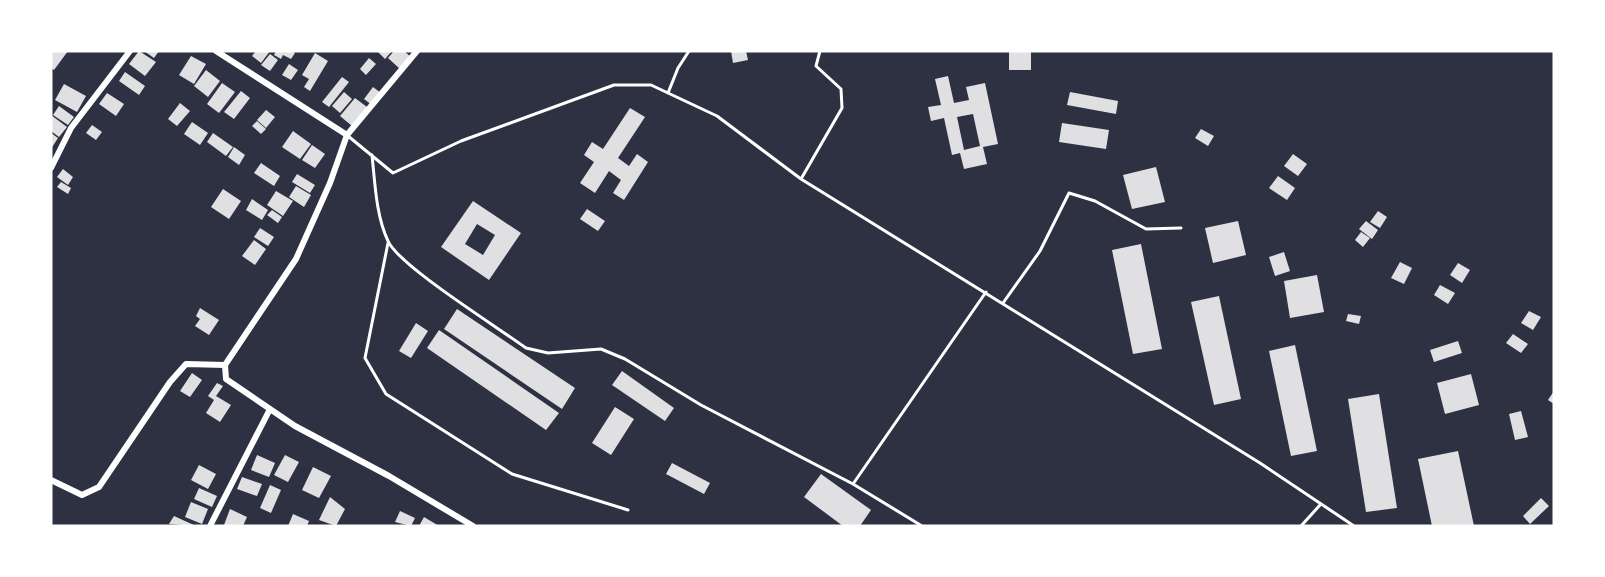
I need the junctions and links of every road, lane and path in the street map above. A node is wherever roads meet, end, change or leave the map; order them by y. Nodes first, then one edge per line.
1 (130, 51) edge
2 (216, 51) edge
3 (417, 51) edge
4 (688, 51) edge
5 (820, 51) edge
6 (668, 93) junction
7 (347, 135) junction
8 (372, 155) junction
9 (51, 168) edge
10 (801, 179) junction
11 (1181, 228) dead end
12 (388, 243) junction
13 (986, 292) junction
14 (1003, 303) junction
15 (225, 365) junction
16 (270, 409) junction
17 (51, 480) edge
18 (853, 484) junction
19 (1320, 505) junction
20 (628, 510) dead end
21 (210, 526) edge
22 (473, 526) edge
23 (922, 526) edge
24 (1301, 526) edge
25 (1354, 526) edge

1 - 9 street
2 - 7 street
3 - 7 street
4 - 6 lane
5 - 10 lane
6 - 8 lane
6 - 10 lane
7 - 8 lane
7 - 15 street
8 - 12 lane
10 - 13 lane
11 - 14 lane
12 - 18 lane
12 - 20 lane
13 - 14 lane
13 - 18 lane
14 - 19 lane
15 - 16 street
15 - 17 street
16 - 21 street
16 - 22 street
18 - 23 lane
19 - 24 lane
19 - 25 lane

